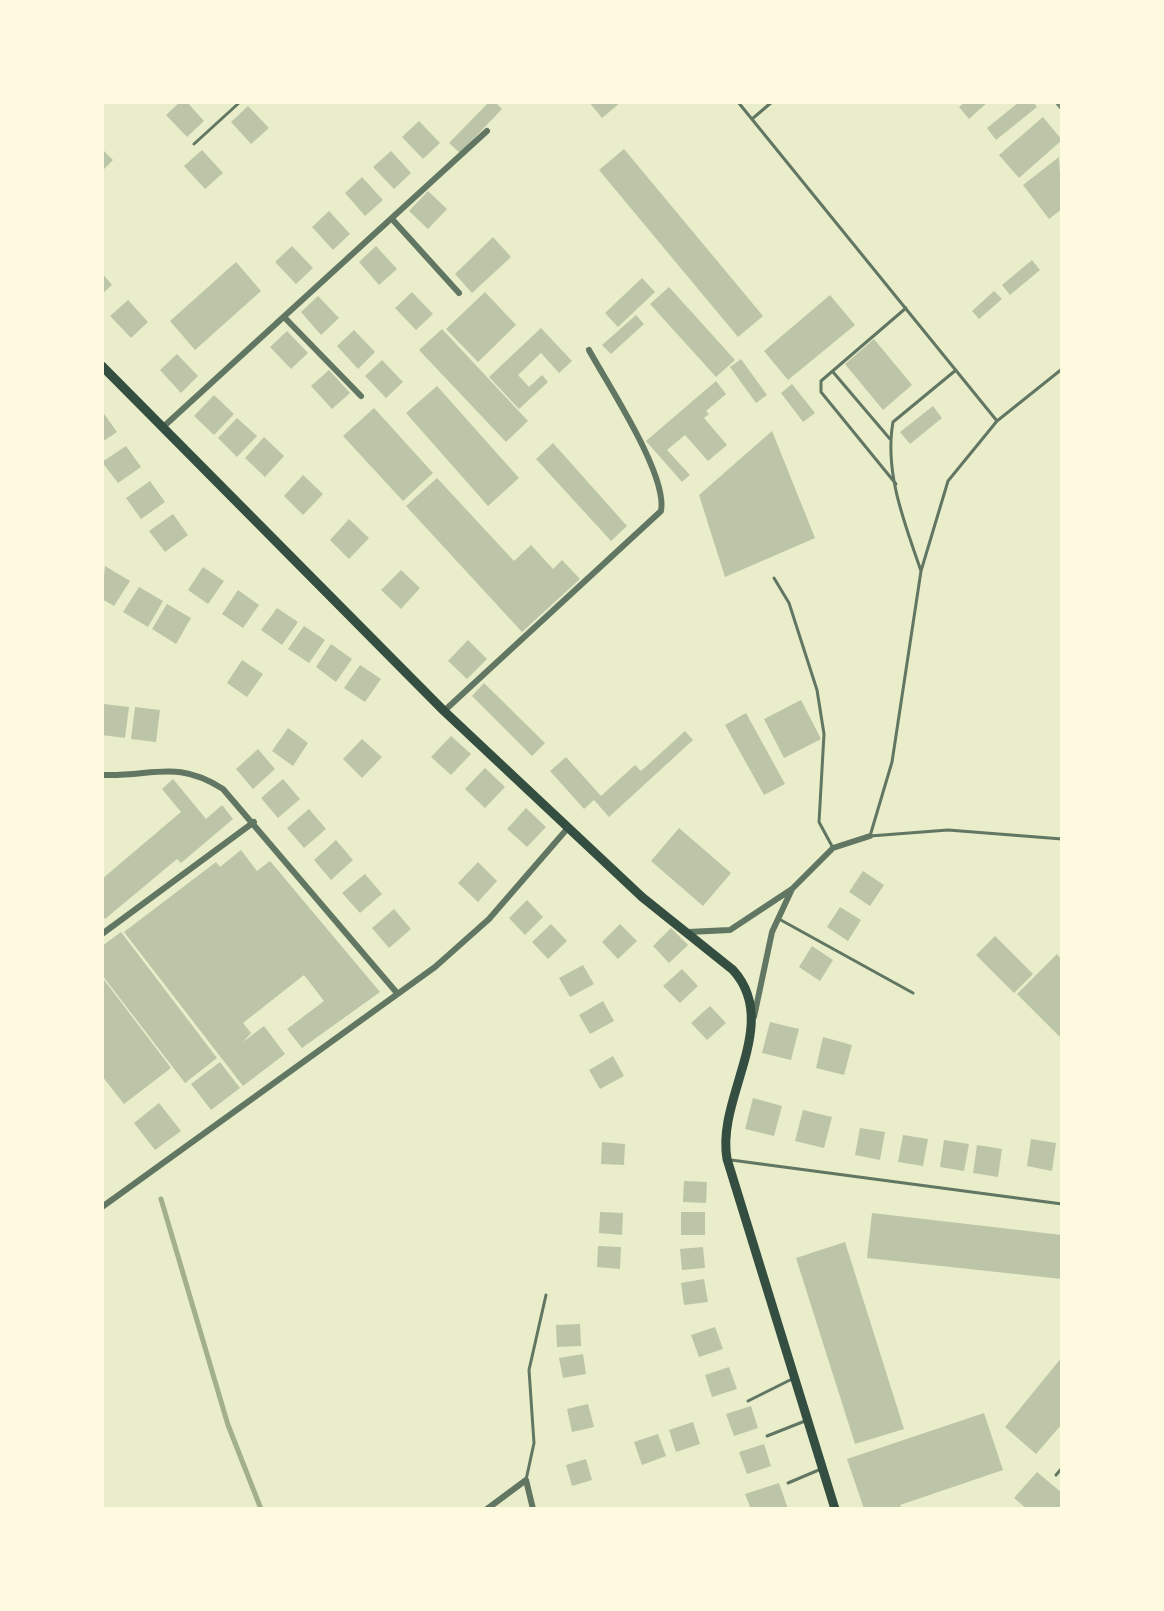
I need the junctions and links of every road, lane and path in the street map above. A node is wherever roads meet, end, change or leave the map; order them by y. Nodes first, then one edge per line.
1 (240, 102) edge
2 (738, 102) edge
3 (772, 102) edge
4 (752, 119) junction
5 (487, 131) dead end
6 (194, 144) dead end
7 (392, 219) junction
8 (459, 293) dead end
9 (906, 308) junction
10 (285, 318) junction
11 (589, 350) dead end
12 (102, 366) edge
13 (1062, 369) edge
14 (956, 370) junction
15 (832, 371) junction
16 (361, 396) dead end
17 (997, 421) junction
18 (162, 429) junction
19 (890, 439) junction
20 (896, 484) junction
21 (921, 571) junction
22 (774, 578) dead end
23 (444, 711) junction
24 (102, 775) edge
25 (254, 822) junction
26 (567, 829) junction
27 (870, 836) junction
28 (1062, 839) edge
29 (833, 848) junction
30 (792, 889) junction
31 (779, 919) junction
32 (685, 932) junction
33 (102, 934) edge
34 (397, 993) junction
35 (913, 993) dead end
36 (751, 1028) junction
37 (727, 1159) junction
38 (1062, 1204) edge
39 (102, 1207) edge
40 (546, 1295) dead end
41 (792, 1379) junction
42 (748, 1401) dead end
43 (805, 1421) junction
44 (767, 1436) dead end
45 (1062, 1468) edge
46 (821, 1469) junction
47 (1056, 1475) dead end
48 (526, 1480) junction
49 (788, 1483) dead end
50 (487, 1509) edge
51 (533, 1509) edge
52 (834, 1509) edge

1 - 6 lane
2 - 4 lane
3 - 4 lane
4 - 9 lane
5 - 7 street
7 - 8 street
7 - 10 street
9 - 14 lane
9 - 15 lane
10 - 16 street
10 - 18 street
11 - 23 street
12 - 18 main road
13 - 17 lane
14 - 17 lane
14 - 19 lane
15 - 19 lane
15 - 20 lane
17 - 21 lane
18 - 23 main road
19 - 20 lane
20 - 21 lane
21 - 27 lane
22 - 29 lane
23 - 26 main road
24 - 25 street
25 - 33 street
25 - 34 street
26 - 32 main road
26 - 34 street
27 - 28 lane
27 - 29 street
29 - 30 street
30 - 31 street
30 - 32 street
31 - 35 lane
31 - 36 street
32 - 36 main road
34 - 39 street
36 - 37 main road
37 - 38 lane
37 - 41 main road
40 - 48 lane
41 - 42 lane
41 - 43 main road
43 - 44 lane
43 - 46 main road
45 - 47 lane
46 - 49 lane
46 - 52 main road
48 - 50 street
48 - 51 street

